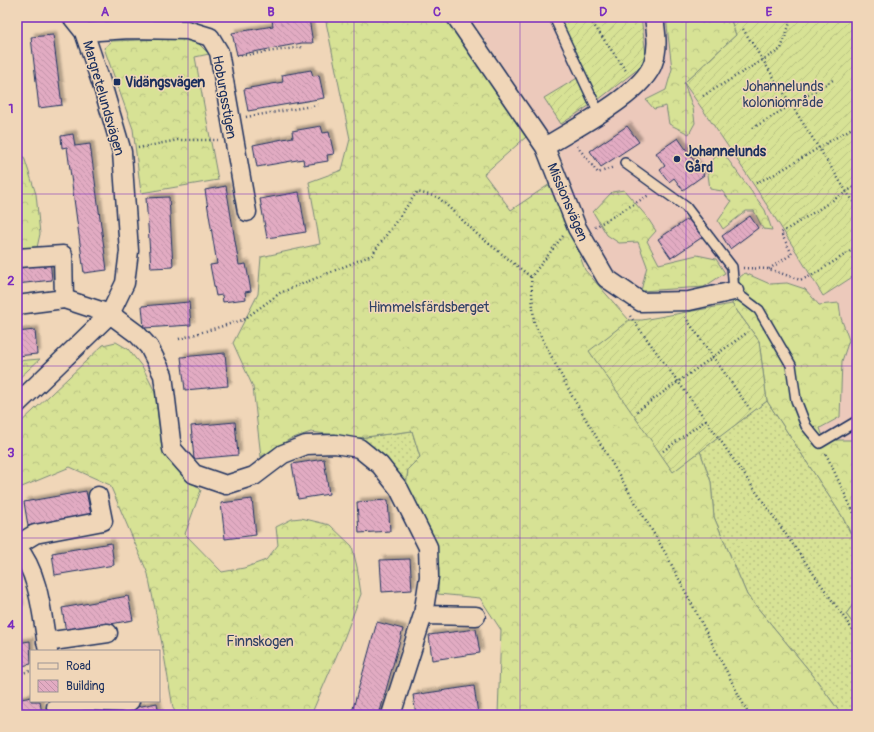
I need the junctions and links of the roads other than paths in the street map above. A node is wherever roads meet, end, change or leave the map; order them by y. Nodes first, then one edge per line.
1 (72, 17) edge
2 (456, 17) edge
3 (554, 17) edge
4 (654, 17) edge
5 (84, 32) junction
6 (599, 113) junction
7 (545, 147) junction
8 (625, 163) road end
9 (247, 212) dead end
10 (17, 258) edge
11 (734, 290) junction
12 (64, 299) junction
13 (17, 305) edge
14 (110, 314) junction
15 (17, 404) edge
16 (857, 421) edge
17 (98, 496) dead end
18 (17, 546) edge
19 (424, 615) junction
20 (476, 616) dead end
21 (108, 633) dead end
22 (47, 647) edge
23 (81, 702) edge
24 (97, 702) edge
25 (128, 702) edge
26 (56, 708) edge
27 (391, 715) edge

1 - 5 street, Margretelundsvägen
2 - 7 street, Missionsvägen
3 - 6 lane
4 - 6 street, Missionsvägen
5 - 9 street, Hoburgsstigen
5 - 14 street, Margretelundsvägen
6 - 7 street, Missionsvägen
7 - 11 street, Missionsvägen
8 - 11 lane
10 - 12 street
11 - 16 lane
12 - 13 street
12 - 14 street
14 - 15 street, Margretelundsvägen
14 - 19 street
17 - 18 street
18 - 22 street
19 - 20 street
19 - 27 street
21 - 22 street
23 - 26 street
24 - 25 street

